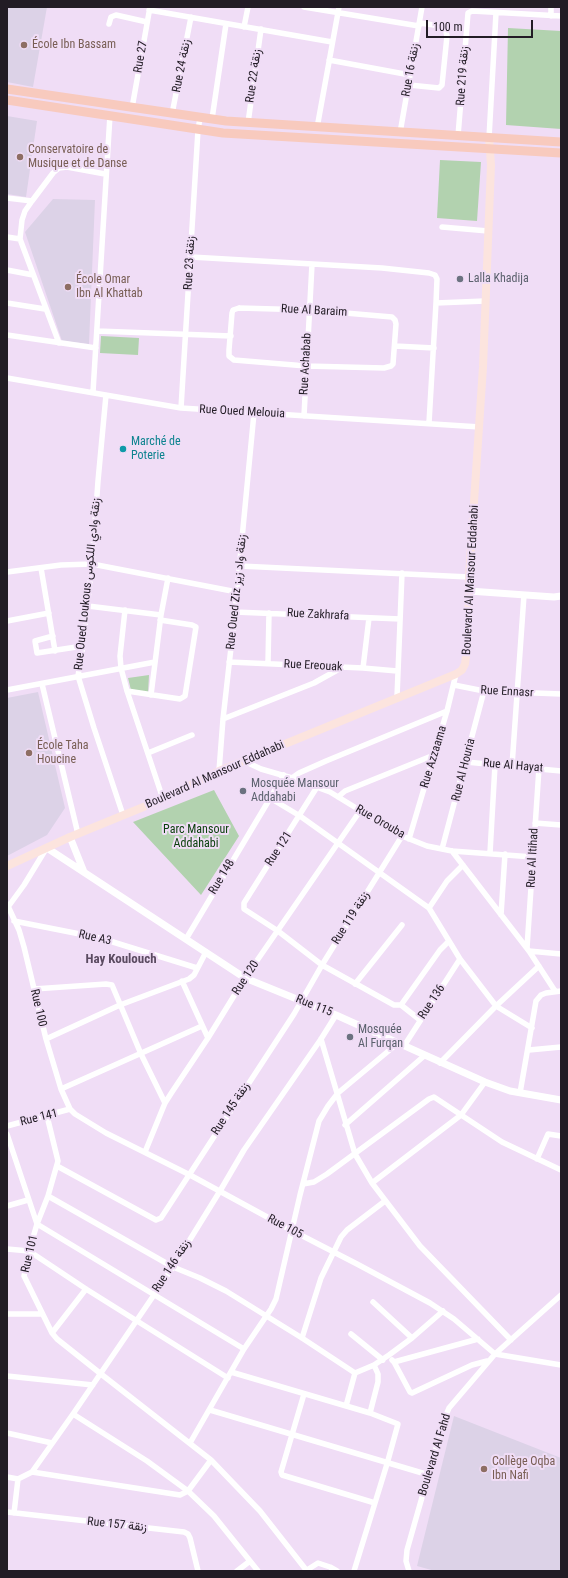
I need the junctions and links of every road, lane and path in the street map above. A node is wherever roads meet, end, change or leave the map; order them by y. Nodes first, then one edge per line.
1 (248, 7) edge
2 (304, 7) edge
3 (339, 7) edge
4 (422, 7) edge
5 (551, 7) edge
6 (149, 8) edge
7 (477, 9) edge
8 (338, 13) junction
9 (496, 13) junction
10 (551, 16) junction
11 (561, 16) edge
12 (191, 17) junction
13 (147, 22) junction
14 (109, 24) dead end
15 (226, 24) junction
16 (419, 25) junction
17 (244, 27) junction
18 (261, 30) junction
19 (332, 42) junction
20 (329, 60) junction
21 (410, 75) junction
22 (409, 85) junction
23 (7, 89) edge
24 (7, 100) edge
25 (132, 108) junction
26 (172, 114) junction
27 (110, 115) junction
28 (200, 118) junction
29 (212, 119) junction
30 (248, 123) junction
31 (317, 128) junction
32 (198, 130) junction
33 (400, 133) junction
34 (458, 136) junction
35 (489, 138) junction
36 (561, 142) edge
37 (490, 150) junction
38 (561, 153) edge
39 (105, 174) junction
40 (7, 198) edge
41 (32, 201) junction
42 (442, 227) dead end
43 (488, 230) junction
44 (7, 237) edge
45 (20, 239) junction
46 (191, 257) junction
47 (312, 264) junction
48 (7, 270) edge
49 (33, 275) junction
50 (485, 301) junction
51 (7, 303) edge
52 (436, 303) junction
53 (45, 309) junction
54 (310, 310) junction
55 (98, 331) junction
56 (7, 335) edge
57 (186, 335) junction
58 (231, 336) junction
59 (59, 344) junction
60 (395, 346) junction
61 (96, 348) junction
62 (434, 348) junction
63 (306, 366) junction
64 (7, 378) edge
65 (93, 392) junction
66 (106, 395) junction
67 (181, 408) junction
68 (254, 413) junction
69 (304, 416) junction
70 (429, 423) junction
71 (480, 427) junction
72 (92, 564) junction
73 (240, 566) junction
74 (41, 568) junction
75 (7, 572) edge
76 (402, 572) junction
77 (470, 577) junction
78 (168, 578) junction
79 (469, 591) junction
80 (237, 592) junction
81 (524, 595) junction
82 (561, 596) edge
83 (88, 606) junction
84 (125, 610) junction
85 (235, 612) junction
86 (49, 613) junction
87 (269, 613) junction
88 (160, 618) junction
89 (370, 618) junction
90 (400, 619) junction
91 (7, 621) edge
92 (53, 636) junction
93 (84, 646) junction
94 (55, 651) junction
95 (155, 662) junction
96 (230, 662) junction
97 (268, 663) junction
98 (120, 668) junction
99 (341, 668) junction
100 (363, 668) junction
101 (397, 671) junction
102 (456, 674) junction
103 (78, 676) junction
104 (42, 684) junction
105 (454, 685) junction
106 (7, 690) edge
107 (127, 691) junction
108 (484, 691) junction
109 (517, 693) junction
110 (561, 694) edge
111 (151, 695) junction
112 (397, 698) junction
113 (447, 711) junction
114 (223, 719) junction
115 (192, 735) dead end
116 (148, 753) junction
117 (434, 755) junction
118 (244, 761) junction
119 (466, 762) junction
120 (495, 765) junction
121 (512, 766) junction
122 (539, 768) junction
123 (561, 770) edge
124 (219, 771) junction
125 (284, 775) junction
126 (292, 778) junction
127 (317, 787) junction
128 (338, 797) junction
129 (270, 798) junction
130 (163, 799) junction
131 (360, 811) junction
132 (123, 815) junction
133 (300, 816) junction
134 (535, 823) junction
135 (561, 825) edge
136 (74, 836) junction
137 (402, 836) junction
138 (409, 839) junction
139 (338, 844) junction
140 (46, 848) junction
141 (442, 849) junction
142 (452, 851) junction
143 (490, 853) junction
144 (505, 854) junction
145 (533, 857) junction
146 (463, 865) junction
147 (7, 866) edge
148 (84, 873) junction
149 (379, 873) junction
150 (8, 905) edge
151 (429, 908) junction
152 (501, 915) junction
153 (14, 921) junction
154 (402, 925) dead end
155 (278, 931) junction
156 (186, 939) junction
157 (449, 941) junction
158 (528, 949) junction
159 (206, 952) junction
160 (561, 954) edge
161 (460, 959) junction
162 (322, 965) junction
163 (539, 966) junction
164 (197, 968) junction
165 (245, 978) junction
166 (182, 981) junction
167 (355, 984) junction
168 (34, 989) junction
169 (558, 991) edge
170 (301, 1000) junction
171 (120, 1005) junction
172 (401, 1005) junction
173 (496, 1006) junction
174 (336, 1015) junction
175 (420, 1020) junction
176 (202, 1026) junction
177 (532, 1028) junction
178 (208, 1038) junction
179 (46, 1039) junction
180 (321, 1039) junction
181 (401, 1045) junction
182 (561, 1047) edge
183 (529, 1050) junction
184 (141, 1054) junction
185 (424, 1056) junction
186 (440, 1063) junction
187 (485, 1082) junction
188 (61, 1089) junction
189 (338, 1093) junction
190 (520, 1093) junction
191 (561, 1100) edge
192 (165, 1103) junction
193 (70, 1109) junction
194 (461, 1115) junction
195 (46, 1116) junction
196 (346, 1125) junction
197 (7, 1126) edge
198 (7, 1134) edge
199 (561, 1136) edge
200 (145, 1152) junction
201 (355, 1154) junction
202 (537, 1159) junction
203 (57, 1166) junction
204 (561, 1170) edge
205 (190, 1174) junction
206 (372, 1183) junction
207 (303, 1184) junction
208 (220, 1191) junction
209 (48, 1196) junction
210 (28, 1200) junction
211 (385, 1201) junction
212 (7, 1206) edge
213 (37, 1224) junction
214 (291, 1230) junction
215 (7, 1249) edge
216 (29, 1250) junction
217 (334, 1252) junction
218 (173, 1267) junction
219 (86, 1289) junction
220 (154, 1294) junction
221 (561, 1295) edge
222 (373, 1302) dead end
223 (443, 1311) junction
224 (7, 1314) edge
225 (42, 1314) junction
226 (265, 1316) junction
227 (136, 1320) junction
228 (52, 1332) junction
229 (351, 1334) dead end
230 (302, 1338) junction
231 (412, 1338) junction
232 (478, 1339) junction
233 (511, 1340) junction
234 (244, 1350) junction
235 (494, 1354) junction
236 (389, 1356) junction
237 (383, 1360) junction
238 (487, 1361) junction
239 (394, 1362) junction
240 (374, 1365) junction
241 (561, 1365) edge
242 (231, 1372) junction
243 (355, 1373) junction
244 (100, 1374) junction
245 (7, 1376) edge
246 (228, 1378) junction
247 (93, 1384) junction
248 (304, 1394) junction
249 (346, 1406) junction
250 (210, 1410) junction
251 (73, 1414) junction
252 (370, 1414) junction
253 (7, 1433) edge
254 (292, 1434) junction
255 (52, 1443) junction
256 (190, 1443) junction
257 (211, 1460) junction
258 (387, 1464) junction
259 (32, 1472) junction
260 (429, 1475) junction
261 (7, 1477) edge
262 (18, 1479) junction
263 (188, 1491) junction
264 (375, 1503) junction
265 (7, 1512) edge
266 (14, 1513) junction
267 (250, 1561) junction
268 (307, 1570) edge
269 (198, 1571) edge
270 (237, 1571) edge
271 (258, 1571) edge
272 (337, 1571) edge
273 (354, 1571) edge
274 (409, 1571) edge

1 - 17 street
2 - 8 street
3 - 8 street
4 - 16 street, Rue 16 زنقة
5 - 10 street
6 - 12 street
6 - 13 street, Rue 27
7 - 9 street
7 - 34 street, Rue 219 زنقة
8 - 16 street
8 - 19 street
9 - 10 street
9 - 35 street
10 - 11 street
12 - 15 street
12 - 26 street, Rue 24 زنقة
13 - 14 street
13 - 25 street, Rue 27
15 - 17 street
15 - 29 street
16 - 21 street, Rue 16 زنقة
16 - 22 street
17 - 18 street
18 - 19 street
18 - 30 street, Rue 22 زنقة
19 - 20 street
20 - 21 street
20 - 31 street
21 - 22 street, Rue 16 زنقة
22 - 33 street, Rue 16 زنقة
23 - 25 main road
24 - 27 main road
25 - 26 main road
26 - 28 main road
27 - 32 main road
27 - 39 street
28 - 29 main road
28 - 32 street, Rue 23 زنقة
29 - 30 main road
30 - 31 main road
31 - 33 main road
32 - 37 main road
32 - 46 street, Rue 23 زنقة
33 - 34 main road
34 - 35 main road
35 - 36 main road
35 - 37 main road, Boulevard Al Mansour Eddahabi
37 - 38 main road
37 - 43 main road, Boulevard Al Mansour Eddahabi
39 - 41 street
39 - 55 street
40 - 41 street
41 - 45 street
42 - 43 street
43 - 50 main road, Boulevard Al Mansour Eddahabi
44 - 45 street
45 - 49 street
46 - 47 street
46 - 57 street, Rue 23 زنقة
47 - 52 street
47 - 54 street, Rue Achabab
48 - 49 street
49 - 53 street
50 - 52 street
50 - 71 main road, Boulevard Al Mansour Eddahabi
51 - 53 street
52 - 62 street
53 - 59 street
54 - 58 street, Rue Al Baraim
54 - 60 street, Rue Al Baraim
54 - 63 street, Rue Achabab
55 - 57 street
55 - 61 street
56 - 59 street
57 - 58 street
57 - 67 street, Rue 23 زنقة
58 - 63 street, Rue Al Baraim
59 - 61 street
60 - 62 street
60 - 63 street, Rue Al Baraim
61 - 65 street
62 - 70 street
63 - 69 street, Rue Achabab
64 - 65 street, Rue Oued Melouia
65 - 66 street, Rue Oued Melouia
66 - 67 street, Rue Oued Melouia
66 - 72 street, Rue Oued Loukous زنقة وادي اللكوس
67 - 68 street, Rue Oued Melouia
68 - 69 street, Rue Oued Melouia
68 - 73 street, Rue Oued Ziz زنقة واد زيز
69 - 70 street, Rue Oued Melouia
70 - 71 street, Rue Oued Melouia
71 - 77 main road, Boulevard Al Mansour Eddahabi
72 - 74 street
72 - 78 street
72 - 83 street, Rue Oued Loukous زنقة وادي اللكوس
73 - 76 street
73 - 80 street, Rue Oued Ziz زنقة واد زيز
74 - 75 street
74 - 86 street
76 - 77 street
76 - 90 street
77 - 79 main road, Boulevard Al Mansour Eddahabi
78 - 80 street
78 - 88 street
79 - 81 street
79 - 102 main road, Boulevard Al Mansour Eddahabi
80 - 85 street, Rue Oued Ziz زنقة واد زيز
81 - 82 street
81 - 109 street
83 - 84 street
83 - 93 street, Rue Oued Loukous زنقة وادي اللكوس
84 - 88 street
84 - 98 street
85 - 87 street, Rue Zakhrafa
85 - 96 street, Rue Oued Ziz زنقة واد زيز
86 - 91 street
86 - 92 street
87 - 89 street, Rue Zakhrafa
87 - 97 street
88 - 95 street
88 - 111 street
89 - 90 street, Rue Zakhrafa
89 - 100 street
90 - 101 street
92 - 94 street
92 - 94 street
93 - 94 street
93 - 103 street, Rue Oued Loukous زنقة وادي اللكوس
95 - 98 street
95 - 111 street
96 - 97 street, Rue Ereouak
96 - 114 street, Rue Oued Ziz زنقة واد زيز
97 - 99 street, Rue Ereouak
98 - 103 street
98 - 107 street
99 - 100 street, Rue Ereouak
99 - 114 street
100 - 101 street, Rue Ereouak
101 - 112 street
102 - 105 street, Rue Azzaama
102 - 112 main road, Boulevard Al Mansour Eddahabi
103 - 104 street
103 - 132 street, Rue Oued Loukous زنقة وادي اللكوس
104 - 106 street
104 - 136 street
105 - 108 street, Rue Ennasr
105 - 113 street, Rue Azzaama
107 - 111 street
107 - 116 street
108 - 109 street, Rue Ennasr
108 - 119 street, Rue Al Houria
109 - 110 street, Rue Ennasr
109 - 121 street
112 - 118 main road, Boulevard Al Mansour Eddahabi
113 - 117 street, Rue Azzaama
113 - 126 street
114 - 124 street, Rue Oued Ziz زنقة واد زيز
115 - 116 street
116 - 130 street
117 - 128 street
117 - 138 street, Rue Azzaama
118 - 124 main road, Boulevard Al Mansour Eddahabi
118 - 125 street, Rue Orouba
119 - 120 street, Rue Al Hayat
119 - 141 street, Rue Al Houria
120 - 121 street, Rue Al Hayat
120 - 143 street
121 - 122 street, Rue Al Hayat
122 - 123 street, Rue Al Hayat
122 - 134 street, Rue Al Itihad
124 - 130 main road, Boulevard Al Mansour Eddahabi
125 - 126 street, Rue Orouba
125 - 129 street, Rue 148
126 - 127 street, Rue Orouba
127 - 128 street, Rue Orouba
127 - 133 street, Rue 121
128 - 131 street, Rue Orouba
129 - 133 street
129 - 156 street, Rue 148
130 - 132 main road, Boulevard Al Mansour Eddahabi
131 - 137 street, Rue Orouba
131 - 139 street, Rue 120
132 - 136 main road, Boulevard Al Mansour Eddahabi
133 - 139 street
133 - 155 street, Rue 121
134 - 135 street
134 - 145 street, Rue Al Itihad
136 - 140 main road, Boulevard Al Mansour Eddahabi
136 - 148 street
137 - 138 street, Rue Orouba
137 - 149 street, Rue 119 زنقة
138 - 141 street, Rue Orouba
139 - 149 street
139 - 155 street, Rue 120
140 - 147 main road, Boulevard Al Mansour Eddahabi
140 - 148 street, Rue 115
140 - 150 street, Rue 100
141 - 142 street, Rue Orouba
142 - 143 street, Rue Orouba
142 - 146 street
143 - 144 street, Rue Orouba
144 - 145 street, Rue Orouba
144 - 152 street
145 - 158 street, Rue Al Itihad
146 - 151 street
146 - 152 street
148 - 156 street, Rue 115
149 - 151 street
149 - 162 street, Rue 119 زنقة
150 - 153 street, Rue 100
151 - 157 street
152 - 158 street
153 - 164 street, Rue A3
153 - 168 street, Rue 100
154 - 167 street
155 - 162 street
155 - 165 street, Rue 120
156 - 159 street, Rue 115
157 - 161 street
157 - 172 street
158 - 160 street
158 - 163 street
159 - 164 street
159 - 165 street, Rue 115
161 - 173 street
161 - 175 street, Rue 136
162 - 167 street
162 - 170 street, Rue 119 زنقة
163 - 169 street
163 - 173 street
164 - 166 street
165 - 170 street, Rue 115
165 - 178 street, Rue 120
166 - 171 street
166 - 176 street
167 - 172 street
168 - 171 street
168 - 179 street, Rue 100
169 - 177 street
170 - 174 street, Rue 115
170 - 205 street, Rue 145 زنقة
171 - 179 street
171 - 184 street
172 - 175 street
173 - 177 street
173 - 186 street
174 - 180 street, Rue 146 زنقة
174 - 181 street, Rue 115
175 - 181 street, Rue 136
176 - 178 street
176 - 184 street
177 - 183 street
178 - 192 street, Rue 120
179 - 188 street, Rue 100
180 - 189 street
180 - 208 street, Rue 146 زنقة
181 - 185 street, Rue 115
181 - 189 street, Rue 136
182 - 183 street
183 - 190 street
184 - 188 street
184 - 192 street
185 - 186 street, Rue 115
185 - 196 street
186 - 187 street, Rue 115
187 - 190 street, Rue 115
187 - 194 street
188 - 193 street, Rue 100
189 - 196 street
189 - 207 street, Rue 136
190 - 191 street, Rue 115
192 - 200 street, Rue 120
193 - 195 street, Rue 141
193 - 200 street, Rue 105
194 - 201 street
194 - 202 street
194 - 206 street
195 - 197 street, Rue 141
195 - 203 street
196 - 201 street
198 - 210 street, Rue 101
199 - 202 street
200 - 205 street, Rue 105
201 - 206 street
201 - 207 street
202 - 204 street
203 - 205 street, Rue 145 زنقة
203 - 209 street
205 - 208 street, Rue 105
206 - 211 street
207 - 214 street, Rue 136
208 - 214 street, Rue 105
208 - 218 street, Rue 146 زنقة
209 - 213 street
209 - 218 street
210 - 212 street
210 - 213 street, Rue 101
211 - 217 street
211 - 233 street
213 - 216 street, Rue 101
213 - 220 street
214 - 217 street, Rue 105
214 - 226 street, Rue 136
215 - 216 street
216 - 219 street
216 - 225 street, Rue 101
217 - 223 street, Rue 105
217 - 230 street
218 - 220 street, Rue 146 زنقة
218 - 226 street
219 - 227 street
219 - 228 street
220 - 227 street, Rue 146 زنقة
220 - 234 street
221 - 233 street, Boulevard Al Fahd
222 - 231 street
223 - 231 street
223 - 232 street, Rue 105
224 - 225 street
225 - 228 street, Rue 101
226 - 230 street
226 - 234 street, Rue 136
227 - 244 street, Rue 146 زنقة
227 - 246 street
228 - 244 street, Rue 101
229 - 237 street
230 - 243 street
231 - 236 street
232 - 235 street, Rue 105
232 - 239 street
233 - 235 street, Boulevard Al Fahd
234 - 242 street, Rue 136
235 - 238 street, Boulevard Al Fahd
235 - 241 street
236 - 237 street
236 - 239 street
237 - 240 street
238 - 239 street
238 - 260 street, Boulevard Al Fahd
240 - 243 street
240 - 252 street
242 - 246 street, Rue 136
242 - 248 street
243 - 249 street
244 - 247 street, Rue 146 زنقة
244 - 256 street, Rue 101
245 - 247 street
246 - 250 street, Rue 136
247 - 251 street, Rue 146 زنقة
248 - 249 street
248 - 254 street
249 - 252 street
250 - 254 street
250 - 256 street, Rue 136
251 - 255 street, Rue 146 زنقة
251 - 263 street
252 - 258 street
253 - 255 street
254 - 258 street
254 - 264 street
255 - 259 street, Rue 146 زنقة
256 - 257 street, Rue 101
257 - 263 street
257 - 268 street, Rue 101
258 - 260 street
258 - 264 street
259 - 262 street, Rue 146 زنقة
259 - 263 street
260 - 274 street, Boulevard Al Fahd
261 - 262 street
262 - 266 street
263 - 267 street
264 - 273 street
265 - 266 street, Rue 157 زنقة
266 - 269 street, Rue 157 زنقة
267 - 270 street
267 - 271 street
268 - 272 street

